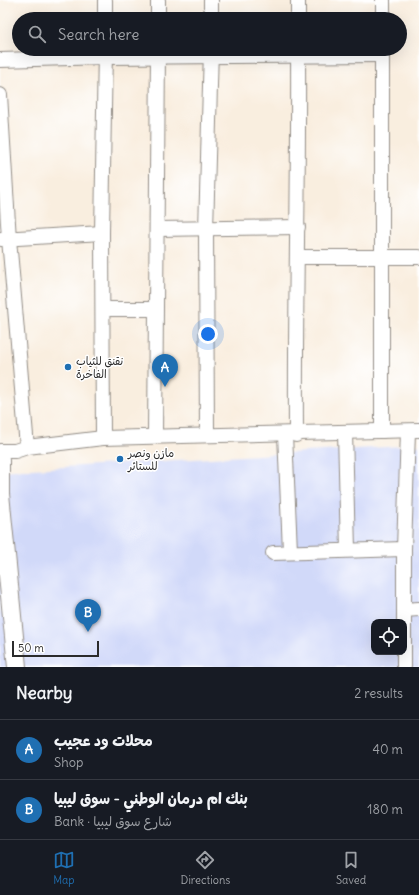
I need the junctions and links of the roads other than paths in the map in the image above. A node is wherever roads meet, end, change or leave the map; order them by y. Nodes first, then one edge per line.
1 (105, 0) edge
2 (158, 0) edge
3 (211, 0) edge
4 (298, 0) edge
5 (383, 0) edge
6 (105, 12) edge
7 (158, 12) edge
8 (211, 12) edge
9 (298, 12) edge
10 (383, 12) edge
11 (60, 56) edge
12 (105, 56) edge
13 (158, 56) edge
14 (211, 56) edge
15 (298, 56) edge
16 (382, 56) edge
17 (0, 60) edge
18 (0, 95) edge
19 (298, 227) junction
20 (157, 229) junction
21 (206, 230) junction
22 (102, 233) junction
23 (4, 239) edge
24 (298, 257) junction
25 (383, 257) junction
26 (419, 257) edge
27 (103, 309) junction
28 (155, 309) junction
29 (414, 430) edge
30 (382, 431) junction
31 (345, 432) junction
32 (290, 434) junction
33 (207, 435) junction
34 (155, 436) junction
35 (103, 438) junction
36 (0, 450) edge
37 (14, 452) edge
38 (0, 466) edge
39 (0, 494) edge
40 (404, 549) junction
41 (348, 550) junction
42 (290, 551) junction
43 (273, 553) dead end
44 (404, 610) junction
45 (419, 610) edge
46 (17, 667) edge
47 (404, 667) edge

1 - 6 street
2 - 7 street
3 - 8 street
4 - 9 street
5 - 10 street
11 - 17 street
12 - 22 street
13 - 20 street
14 - 21 street
15 - 19 street
16 - 25 street
18 - 23 street
19 - 21 street
19 - 24 street
20 - 21 street
20 - 28 street
21 - 33 street
22 - 23 street
22 - 27 street
23 - 37 street
24 - 25 street
24 - 32 street
25 - 26 street
25 - 30 street
27 - 28 street
27 - 35 street
28 - 34 street
29 - 30 street
29 - 40 street
30 - 31 street
31 - 32 street
31 - 41 street
32 - 33 street
32 - 42 street
33 - 34 street
34 - 35 street
35 - 37 street
36 - 37 street
37 - 38 main road
38 - 39 main road
39 - 46 main road
40 - 41 street
40 - 44 street
41 - 42 street
42 - 43 street
44 - 45 street
44 - 47 street

